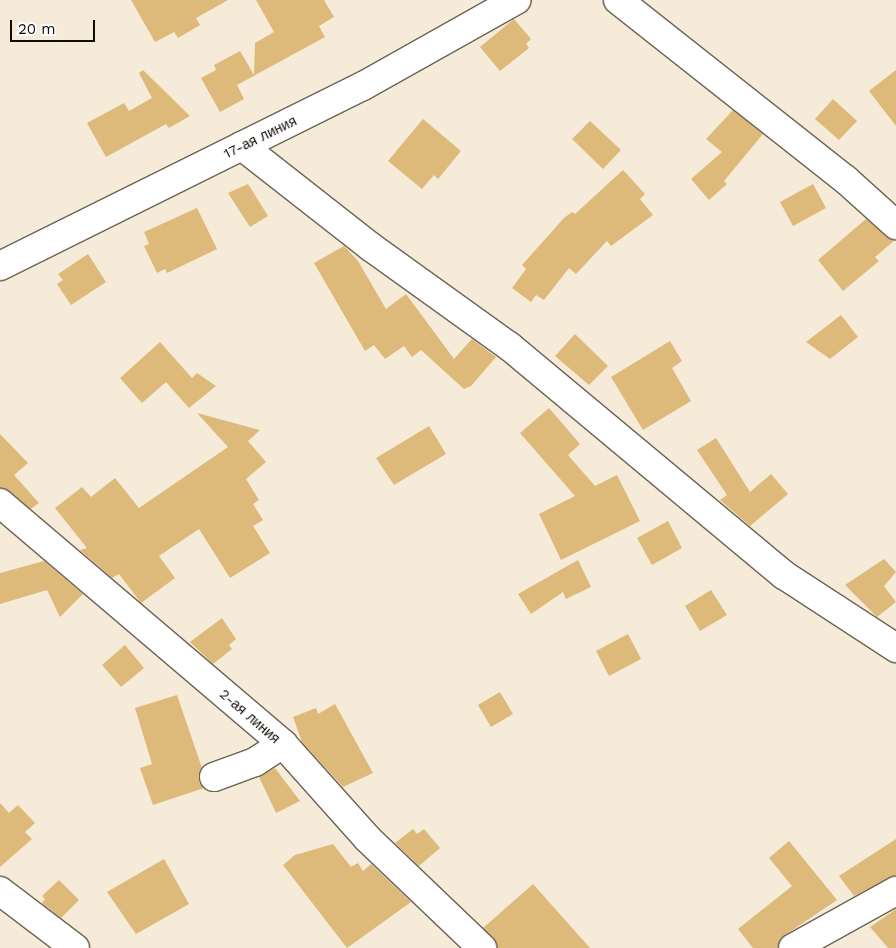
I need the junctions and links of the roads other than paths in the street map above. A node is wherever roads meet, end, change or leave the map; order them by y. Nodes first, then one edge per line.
1 (516, 0) edge
2 (618, 0) edge
3 (242, 146) junction
4 (896, 225) edge
5 (0, 266) edge
6 (0, 503) edge
7 (896, 648) edge
8 (283, 744) junction
9 (214, 777) dead end
10 (0, 890) edge
11 (896, 891) edge
12 (75, 948) edge
13 (482, 948) edge
14 (793, 948) edge

1 - 3 street, 17-ая линия
2 - 4 street
3 - 5 street, 17-ая линия
3 - 7 street
6 - 8 street, 2-ая линия
8 - 9 street
8 - 13 street, 2-ая линия
10 - 12 street
11 - 14 street

